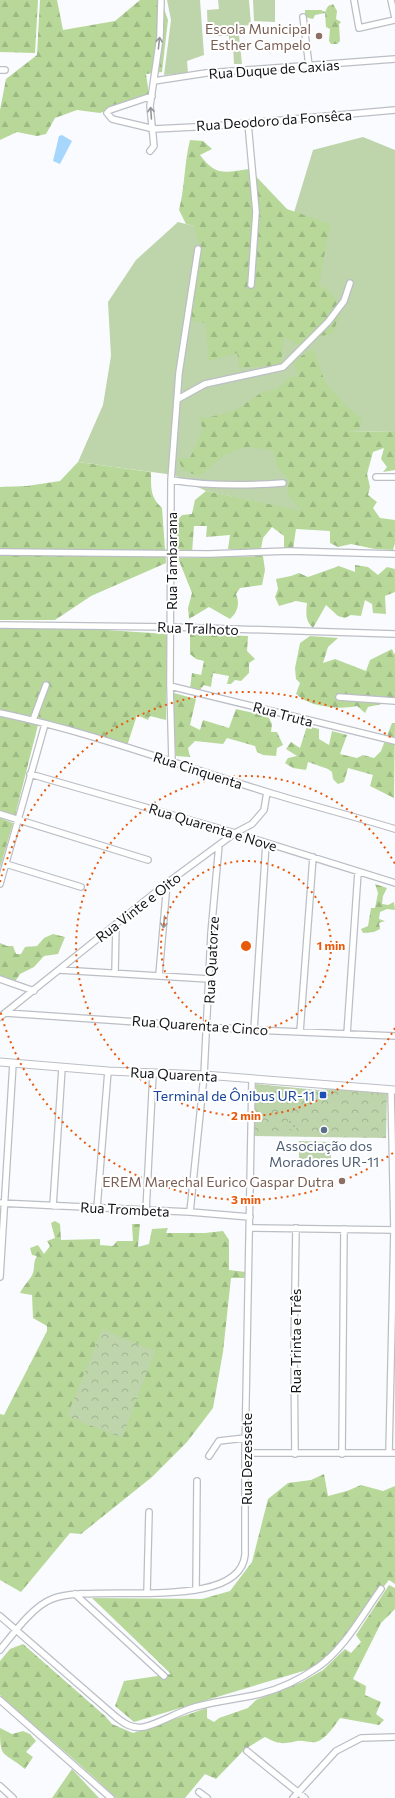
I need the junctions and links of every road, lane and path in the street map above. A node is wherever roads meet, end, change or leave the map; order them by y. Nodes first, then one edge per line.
1 (161, 0) edge
2 (354, 0) edge
3 (391, 0) edge
4 (303, 17) dead end
5 (395, 19) edge
6 (395, 59) edge
7 (309, 66) junction
8 (154, 81) junction
9 (152, 96) junction
10 (395, 110) edge
11 (248, 123) junction
12 (154, 129) junction
13 (152, 149) dead end
14 (198, 249) dead end
15 (350, 283) dead end
16 (251, 285) dead end
17 (178, 399) junction
18 (376, 476) dead end
19 (395, 477) edge
20 (171, 480) junction
21 (283, 483) dead end
22 (0, 552) edge
23 (171, 552) junction
24 (395, 554) edge
25 (0, 625) edge
26 (171, 627) junction
27 (395, 634) edge
28 (46, 685) dead end
29 (170, 686) junction
30 (339, 697) dead end
31 (395, 701) edge
32 (0, 713) edge
33 (33, 720) junction
34 (45, 724) junction
35 (395, 741) edge
36 (172, 761) junction
37 (30, 774) junction
38 (267, 792) junction
39 (0, 814) edge
40 (18, 820) junction
41 (395, 829) edge
42 (235, 833) junction
43 (266, 843) junction
44 (219, 845) junction
45 (313, 857) junction
46 (148, 860) dead end
47 (6, 864) junction
48 (358, 872) junction
49 (167, 883) junction
50 (395, 883) edge
51 (0, 884) edge
52 (81, 887) dead end
53 (116, 924) junction
54 (60, 970) junction
55 (115, 973) junction
56 (159, 975) junction
57 (0, 979) edge
58 (209, 979) junction
59 (34, 991) junction
60 (6, 1013) junction
61 (0, 1018) edge
62 (208, 1025) junction
63 (254, 1030) junction
64 (300, 1032) junction
65 (347, 1034) junction
66 (395, 1036) edge
67 (0, 1062) edge
68 (13, 1063) junction
69 (62, 1068) junction
70 (108, 1071) junction
71 (153, 1073) junction
72 (204, 1075) junction
73 (252, 1079) junction
74 (393, 1090) edge
75 (393, 1150) edge
76 (394, 1184) edge
77 (2, 1203) edge
78 (53, 1206) junction
79 (97, 1208) junction
80 (146, 1211) junction
81 (190, 1212) junction
82 (250, 1217) junction
83 (250, 1228) junction
84 (296, 1228) junction
85 (344, 1229) junction
86 (394, 1229) edge
87 (393, 1272) edge
88 (0, 1277) edge
89 (394, 1317) edge
90 (393, 1361) edge
91 (245, 1438) junction
92 (245, 1453) junction
93 (392, 1453) edge
94 (295, 1454) junction
95 (342, 1454) junction
96 (209, 1456) dead end
97 (197, 1481) dead end
98 (149, 1512) dead end
99 (381, 1589) dead end
100 (196, 1590) junction
101 (147, 1593) junction
102 (75, 1594) junction
103 (0, 1616) edge
104 (17, 1630) junction
105 (0, 1650) edge
106 (164, 1676) dead end
107 (0, 1700) edge
108 (395, 1737) edge
109 (247, 1751) dead end
110 (0, 1786) edge
111 (200, 1792) dead end
112 (298, 1792) junction
113 (13, 1798) edge
114 (111, 1798) edge
115 (207, 1798) edge
116 (293, 1798) edge
117 (305, 1798) edge

8 -> 1 street
2 - 5 street
3 - 5 street
4 - 7 street
6 - 7 street, Rua Duque de Caxias
7 - 8 street, Rua Duque de Caxias
8 - 9 street
12 -> 9 street
9 - 12 street, Rua Deodoro da Fonsêca
10 - 11 street, Rua Deodoro da Fonsêca
11 - 12 street, Rua Deodoro da Fonsêca
11 - 16 street
12 - 13 street
14 - 17 street, Rua Tambarana
15 - 17 street
17 - 20 street, Rua Tambarana
18 - 19 street
20 - 21 street
20 - 23 street, Rua Tambarana
22 - 23 street
23 - 24 street
23 - 26 street, Rua Tambarana
25 - 26 street, Rua Tralhoto
26 - 27 street, Rua Tralhoto
26 - 29 street, Rua Tambarana
28 - 33 street
29 - 35 street, Rua Truta
29 - 36 street, Rua Tambarana
30 - 31 street
32 - 33 street, Rua Cinquenta
33 - 34 street, Rua Cinquenta
34 - 36 street, Rua Cinquenta
34 - 37 street
36 - 38 street, Rua Cinquenta
37 - 40 street
37 - 42 street, Rua Quarenta e Nove
38 - 41 street, Rua Cinquenta
38 - 42 street, Rua Vinte e Oito
39 - 40 street
40 - 46 street
40 - 47 street
42 - 43 street, Rua Quarenta e Nove
42 - 44 street, Rua Vinte e Oito
43 - 45 street, Rua Quarenta e Nove
43 - 63 street
44 - 49 street, Rua Vinte e Oito
44 - 58 street, Rua Quatorze
45 - 48 street, Rua Quarenta e Nove
45 - 64 street
47 - 51 street
47 - 52 street
48 - 50 street, Rua Quarenta e Nove
48 - 65 street
49 - 53 street, Rua Vinte e Oito
49 -> 56 street
53 - 54 street, Rua Vinte e Oito
53 - 55 street
54 - 55 street
54 - 59 street, Rua Vinte e Oito
55 - 56 street
56 - 58 street
57 - 59 street
58 - 62 street, Rua Quatorze
59 - 60 street, Rua Vinte e Oito
60 - 61 street, Rua Vinte e Oito
60 - 62 street, Rua Quarenta e Cinco
62 - 63 street, Rua Quarenta e Cinco
62 - 72 street, Rua Quatorze
63 - 64 street, Rua Quarenta e Cinco
64 - 65 street, Rua Quarenta e Cinco
65 - 66 street, Rua Quarenta e Cinco
67 - 68 street, Rua Quarenta
68 - 69 street, Rua Quarenta
68 - 77 street
69 - 70 street, Rua Quarenta
69 - 78 street
70 - 71 street, Rua Quarenta
70 - 79 street
71 - 72 street, Rua Quarenta
71 - 80 street
72 - 73 street, Rua Quarenta
72 - 81 street, Rua Quatorze
73 - 74 street, Rua Quarenta
73 - 82 street, Rua Dezessete
74 - 75 street
75 - 76 street
76 - 86 street
77 - 78 street, Rua Trombeta
77 - 88 street
78 - 79 street, Rua Trombeta
79 - 80 street, Rua Trombeta
80 - 81 street, Rua Trombeta
81 - 82 street, Rua Trombeta
82 - 83 street, Rua Dezessete
83 - 84 street
83 - 91 street, Rua Dezessete
84 - 85 street
84 - 94 street, Rua Trinta e Três
85 - 86 street
85 - 95 street
86 - 87 street
87 - 89 street
89 - 90 street
90 - 93 street
91 - 92 street, Rua Dezessete
91 - 96 street
92 - 94 street
92 - 100 street, Rua Dezessete
93 - 95 street
94 - 95 street
97 - 100 street
98 - 101 street
99 - 104 street
100 - 101 street, Rua Dezessete
101 - 102 street, Rua Dezessete
102 - 104 street, Rua Dezessete
102 - 106 street
103 - 104 street
104 - 105 street, Rua Dezessete
107 - 114 street
108 - 112 street
109 - 112 street
110 - 113 street
111 - 115 street
112 - 116 street
112 - 117 street

